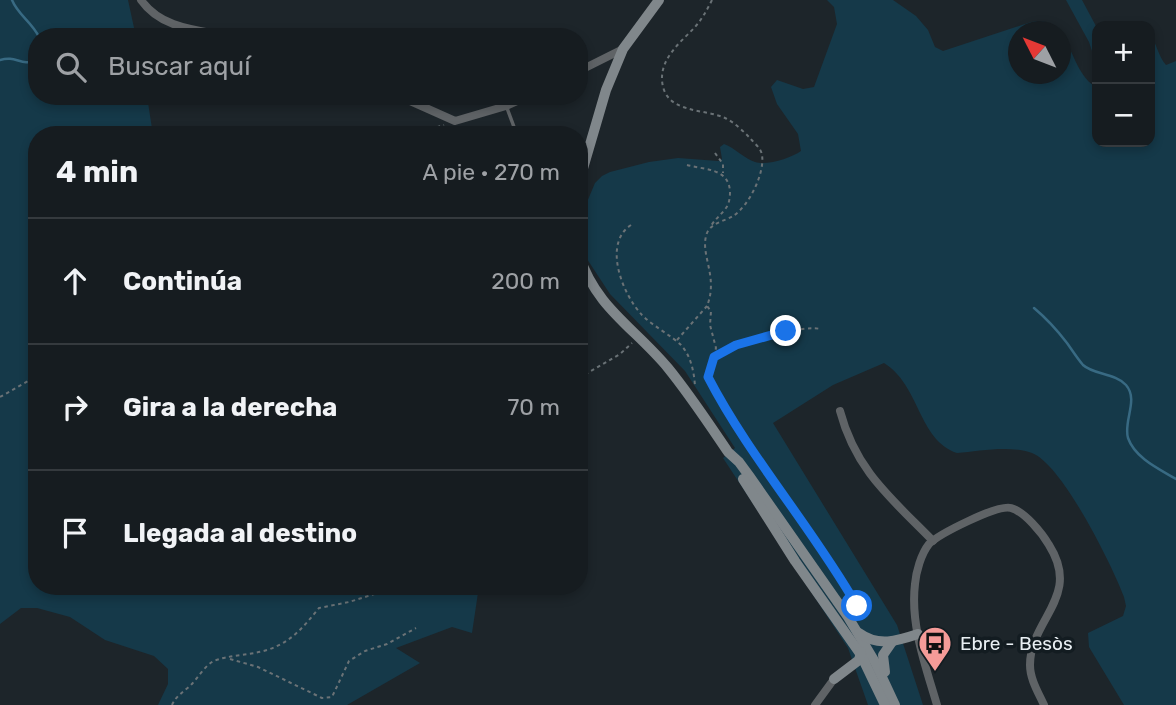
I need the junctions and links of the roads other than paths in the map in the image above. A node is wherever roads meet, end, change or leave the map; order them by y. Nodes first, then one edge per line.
1 (141, 0) edge
2 (659, 0) edge
3 (191, 28) edge
4 (623, 49) junction
5 (588, 66) edge
6 (419, 105) edge
7 (506, 106) joint
8 (514, 126) edge
9 (588, 151) edge
10 (588, 274) edge
11 (840, 411) dead end
12 (728, 452) junction
13 (933, 541) junction
14 (848, 617) junction
15 (918, 634) junction
16 (854, 636) junction
17 (892, 642) junction
18 (861, 655) junction
19 (848, 663) junction
20 (872, 675) junction
21 (834, 679) joint
22 (887, 684) junction
23 (816, 705) edge
24 (885, 705) edge
25 (895, 705) edge
26 (937, 705) edge
27 (1044, 705) edge

1 - 3 street
2 - 4 main road
4 - 5 street
4 - 9 main road
6 - 7 street
7 - 8 lane
10 - 12 main road
11 - 13 street
12 - 14 main road
12 - 16 main road
13 - 15 street
13 - 27 street
14 - 16 main road
14 - 18 main road
15 - 17 main road
15 - 26 street
16 - 17 main road
16 - 18 main road
16 - 19 main road
16 - 22 main road
17 - 22 main road
18 - 19 main road
18 - 20 main road
18 - 22 main road
19 - 20 main road
19 - 21 main road
20 - 24 main road
21 - 23 street
22 - 25 main road

